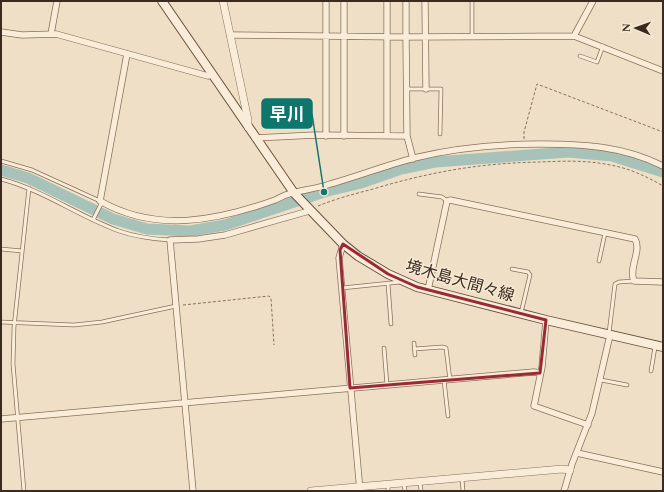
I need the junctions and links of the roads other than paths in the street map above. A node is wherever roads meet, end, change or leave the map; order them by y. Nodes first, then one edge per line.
1 (57, 1) edge
2 (162, 1) edge
3 (223, 1) edge
4 (326, 1) edge
5 (344, 1) edge
6 (387, 1) edge
7 (406, 1) edge
8 (426, 1) edge
9 (472, 1) edge
10 (593, 1) edge
11 (1, 32) edge
12 (51, 34) junction
13 (230, 35) junction
14 (326, 36) junction
15 (472, 36) junction
16 (574, 36) junction
17 (344, 37) junction
18 (387, 37) junction
19 (406, 37) junction
20 (426, 37) junction
21 (603, 46) junction
22 (127, 54) junction
23 (580, 56) dead end
24 (663, 71) edge
25 (213, 75) junction
26 (406, 89) junction
27 (426, 89) junction
28 (248, 128) junction
29 (440, 134) dead end
30 (326, 136) junction
31 (344, 136) junction
32 (387, 136) junction
33 (407, 136) junction
34 (255, 138) junction
35 (413, 158) junction
36 (1, 161) edge
37 (663, 166) edge
38 (1, 180) edge
39 (29, 188) junction
40 (295, 194) junction
41 (419, 194) dead end
42 (447, 201) junction
43 (101, 202) junction
44 (310, 209) junction
45 (94, 219) junction
46 (605, 233) junction
47 (170, 240) junction
48 (343, 244) junction
49 (1, 249) edge
50 (22, 251) junction
51 (599, 261) dead end
52 (512, 269) dead end
53 (402, 280) junction
54 (634, 281) junction
55 (663, 282) edge
56 (388, 284) junction
57 (342, 288) junction
58 (428, 290) junction
59 (176, 306) junction
60 (521, 313) junction
61 (546, 320) junction
62 (1, 322) edge
63 (15, 323) junction
64 (391, 324) dead end
65 (610, 335) junction
66 (414, 343) dead end
67 (659, 346) edge
68 (384, 348) dead end
69 (414, 349) junction
70 (415, 355) dead end
71 (651, 371) dead end
72 (540, 373) junction
73 (447, 380) junction
74 (601, 380) junction
75 (627, 385) dead end
76 (387, 386) junction
77 (350, 388) junction
78 (185, 404) junction
79 (448, 416) dead end
80 (16, 418) junction
81 (1, 419) edge
82 (588, 425) junction
83 (577, 453) junction
84 (570, 470) junction
85 (663, 472) edge
86 (462, 477) junction
87 (420, 482) junction
88 (404, 483) junction
89 (388, 488) edge
90 (360, 489) edge
91 (24, 491) edge
92 (193, 491) edge
93 (311, 491) edge
94 (405, 491) edge
95 (420, 491) edge
96 (463, 491) edge
97 (564, 491) edge

1 - 12 street
2 - 25 main road, 境木島大間々線
3 - 13 street
4 - 14 street
5 - 17 street
6 - 18 street
7 - 19 street
8 - 20 street
9 - 15 lane
10 - 16 street
11 - 12 street
12 - 22 street
13 - 14 street
13 - 28 street
14 - 17 street
14 - 30 street
15 - 16 street
15 - 20 street
16 - 21 street
17 - 18 street
17 - 31 street
18 - 19 street
18 - 32 street
19 - 20 street
19 - 26 street
20 - 27 street
21 - 23 lane
21 - 24 street
22 - 25 street
22 - 43 street
25 - 28 main road, 境木島大間々線
26 - 27 lane
26 - 33 street
27 - 29 lane
28 - 34 main road, 境木島大間々線
30 - 31 street
30 - 34 street
31 - 32 street
32 - 33 street
33 - 35 street
34 - 40 main road, 境木島大間々線
35 - 37 street
35 - 40 street
36 - 43 lane
38 - 39 lane
39 - 45 lane
39 - 50 lane
40 - 43 street
40 - 44 main road, 境木島大間々線
41 - 42 lane
42 - 46 street
42 - 58 street
43 - 45 lane
44 - 47 street
44 - 48 main road, 境木島大間々線
45 - 47 lane
46 - 51 lane
46 - 54 street
47 - 59 street
48 - 53 main road, 境木島大間々線
48 - 57 street
49 - 50 lane
50 - 63 lane
52 - 60 lane
53 - 56 lane
53 - 58 main road, 境木島大間々線
54 - 55 street
54 - 65 lane
56 - 57 lane
56 - 64 lane
57 - 77 street
58 - 60 main road, 境木島大間々線
59 - 63 lane
59 - 78 street
60 - 61 main road, 境木島大間々線
61 - 65 main road, 境木島大間々線
61 - 72 street
62 - 63 lane
63 - 80 lane
65 - 67 main road, 境木島大間々線
65 - 74 street
66 - 69 lane
67 - 71 lane
68 - 76 lane
69 - 70 lane
69 - 73 lane
72 - 73 street
72 - 82 street
73 - 76 street
73 - 79 lane
74 - 75 lane
74 - 82 street
76 - 77 street
77 - 78 street
77 - 90 street
78 - 80 street
78 - 92 street
80 - 81 street
80 - 91 lane
82 - 83 street
83 - 84 street
83 - 85 street
84 - 86 street
84 - 97 street
86 - 87 street
86 - 96 lane
87 - 88 street
87 - 95 lane
88 - 89 street
88 - 94 lane
89 - 90 street
90 - 93 street

